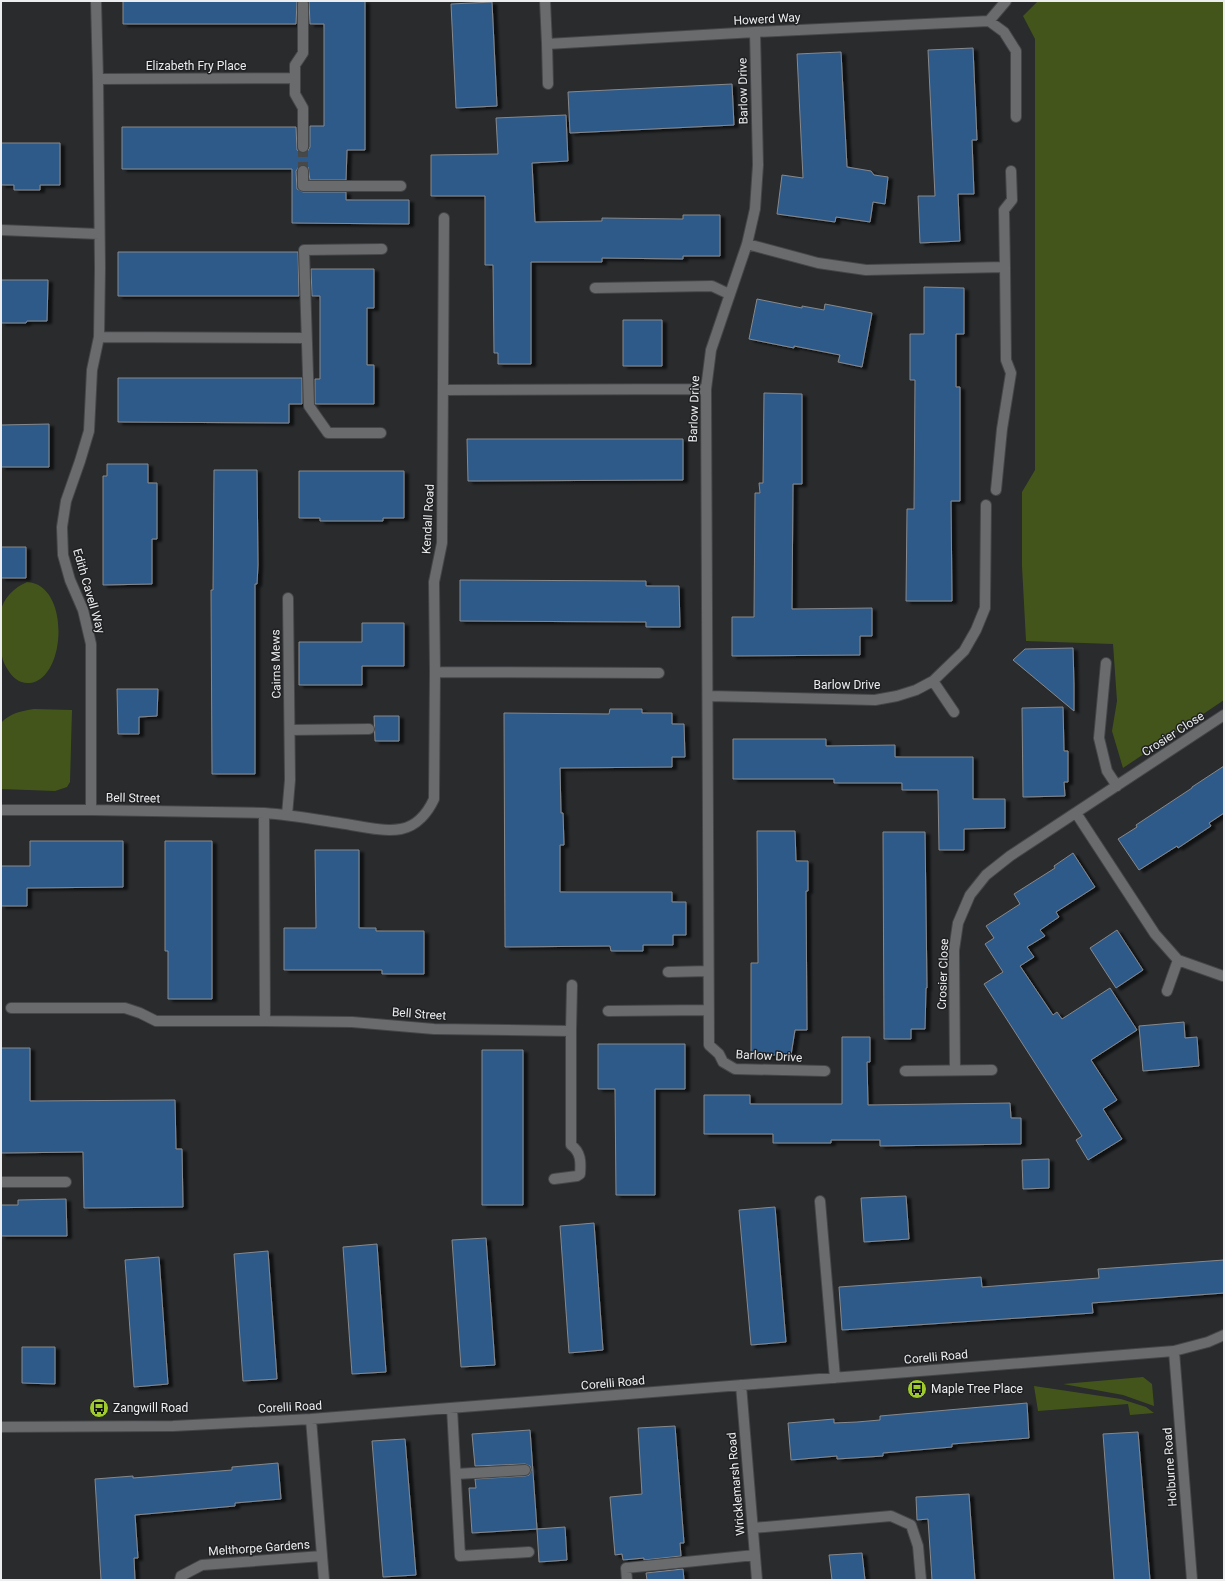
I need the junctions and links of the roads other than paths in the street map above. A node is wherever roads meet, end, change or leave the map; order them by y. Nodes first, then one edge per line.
1 (96, 1) edge
2 (545, 1) edge
3 (1006, 1) edge
4 (303, 4) dead end
5 (989, 21) junction
6 (755, 32) junction
7 (547, 44) junction
8 (295, 78) junction
9 (98, 79) junction
10 (548, 84) dead end
11 (1016, 117) dead end
12 (303, 147) tunnel mouth
13 (303, 171) tunnel mouth
14 (1011, 171) dead end
15 (401, 186) dead end
16 (444, 218) dead end
17 (1, 230) edge
18 (99, 234) junction
19 (747, 244) junction
20 (382, 249) dead end
21 (1005, 267) junction
22 (595, 288) dead end
23 (729, 294) junction
24 (99, 337) junction
25 (306, 338) junction
26 (706, 389) junction
27 (444, 390) junction
28 (381, 433) dead end
29 (996, 490) dead end
30 (986, 505) dead end
31 (288, 598) dead end
32 (1106, 663) dead end
33 (435, 672) junction
34 (659, 673) dead end
35 (933, 681) junction
36 (708, 696) junction
37 (954, 712) dead end
38 (1224, 715) edge
39 (369, 729) dead end
40 (290, 730) junction
41 (1117, 786) junction
42 (1, 810) edge
43 (91, 810) junction
44 (264, 813) junction
45 (1076, 813) junction
46 (286, 815) junction
47 (413, 825) joint
48 (1178, 960) junction
49 (708, 971) junction
50 (668, 972) dead end
51 (1223, 976) edge
52 (572, 985) dead end
53 (1167, 991) dead end
54 (11, 1008) dead end
55 (708, 1010) junction
56 (608, 1011) dead end
57 (265, 1021) junction
58 (571, 1031) junction
59 (905, 1070) dead end
60 (955, 1070) junction
61 (992, 1070) dead end
62 (825, 1071) dead end
63 (554, 1179) dead end
64 (1, 1182) edge
65 (66, 1182) dead end
66 (820, 1200) dead end
67 (1224, 1335) edge
68 (1174, 1352) junction
69 (835, 1378) junction
70 (741, 1385) junction
71 (452, 1408) junction
72 (311, 1420) junction
73 (1, 1427) edge
74 (525, 1470) dead end
75 (456, 1474) junction
76 (753, 1528) junction
77 (529, 1552) dead end
78 (755, 1555) junction
79 (322, 1556) junction
80 (180, 1580) edge
81 (324, 1580) edge
82 (627, 1580) edge
83 (757, 1580) edge
84 (921, 1580) edge
85 (1192, 1580) edge

1 - 9 street
2 - 7 street
3 - 5 street
4 - 8 street
5 - 6 street, Howerd Way
5 - 11 street
6 - 7 street, Howerd Way
6 - 19 street, Barlow Drive
7 - 10 street
8 - 9 street, Elizabeth Fry Place
8 - 12 street
9 - 18 street
13 - 15 street
14 - 21 street
16 - 27 street, Kendall Road
17 - 18 street
18 - 24 street, Edith Cavell Way
19 - 21 street
19 - 23 street, Barlow Drive
20 - 25 street
21 - 29 street
22 - 23 street
23 - 26 street, Barlow Drive
24 - 25 street
24 - 43 street, Edith Cavell Way
25 - 28 street
26 - 27 street
26 - 36 street, Barlow Drive
27 - 33 street, Kendall Road
30 - 35 street, Barlow Drive
31 - 40 street, Cairns Mews
32 - 41 street
33 - 34 street
33 - 47 street, Kendall Road
35 - 36 street, Barlow Drive
35 - 37 street
36 - 49 street, Barlow Drive
38 - 41 street, Crosier Close
39 - 40 street
40 - 46 street, Cairns Mews
41 - 45 street, Crosier Close
42 - 43 street, Bell Street
43 - 44 street, Bell Street
44 - 46 street, Bell Street
44 - 57 street
45 - 48 street
45 - 60 street, Crosier Close
46 - 47 street, Bell Street
48 - 51 street
48 - 53 street
49 - 50 street
49 - 55 street, Barlow Drive
52 - 58 street
54 - 57 street, Bell Street
55 - 56 street
55 - 62 street, Barlow Drive
57 - 58 street, Bell Street
58 - 63 street
59 - 60 street
60 - 61 street
64 - 65 street
66 - 69 street
67 - 68 street, Corelli Road
68 - 69 street, Corelli Road
68 - 85 street, Holburne Road
69 - 70 street, Corelli Road
70 - 71 street, Corelli Road
70 - 76 street, Wricklemarsh Road
71 - 72 street, Corelli Road
71 - 75 street
72 - 73 street, Corelli Road
72 - 79 street
74 - 75 street
75 - 77 street
76 - 78 street, Wricklemarsh Road
76 - 84 street
78 - 82 street
78 - 83 street, Wricklemarsh Road
79 - 80 street, Melthorpe Gardens
79 - 81 street

